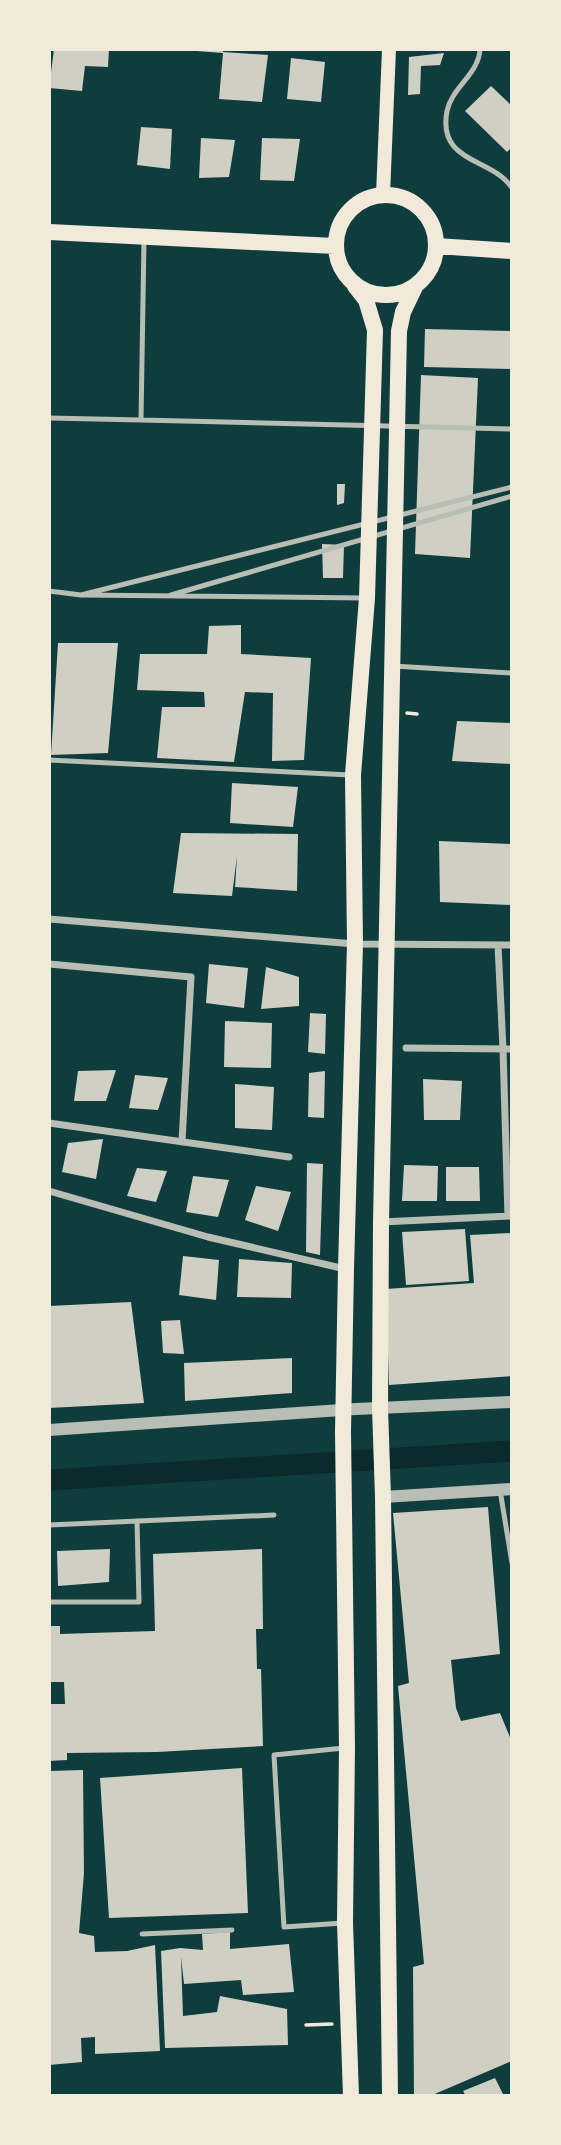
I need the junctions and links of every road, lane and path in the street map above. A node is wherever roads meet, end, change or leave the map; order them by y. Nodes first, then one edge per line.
1 (389, 49) edge
2 (480, 49) edge
3 (512, 188) edge
4 (383, 195) junction
5 (49, 232) edge
6 (144, 237) junction
7 (335, 246) junction
8 (436, 246) junction
9 (512, 251) edge
10 (355, 286) junction
11 (415, 287) junction
12 (49, 418) edge
13 (141, 420) junction
14 (512, 429) edge
15 (512, 487) edge
16 (512, 496) edge
17 (49, 591) edge
18 (81, 595) junction
19 (171, 595) junction
20 (366, 598) junction
21 (392, 666) junction
22 (512, 673) edge
23 (49, 761) edge
24 (353, 775) junction
25 (49, 919) edge
26 (355, 944) junction
27 (386, 945) junction
28 (498, 945) junction
29 (512, 945) edge
30 (49, 964) edge
31 (407, 1048) dead end
32 (508, 1049) edge
33 (49, 1123) edge
34 (183, 1142) junction
35 (289, 1157) dead end
36 (49, 1191) edge
37 (510, 1216) edge
38 (380, 1222) junction
39 (345, 1269) junction
40 (512, 1402) edge
41 (380, 1408) junction
42 (344, 1410) junction
43 (49, 1430) edge
44 (506, 1489) edge
45 (383, 1497) junction
46 (274, 1515) dead end
47 (137, 1521) junction
48 (49, 1525) edge
49 (512, 1563) edge
50 (49, 1602) edge
51 (347, 1748) junction
52 (345, 1923) junction
53 (232, 1930) dead end
54 (142, 1934) dead end
55 (351, 2096) edge
56 (390, 2096) edge

1 - 4 main road
2 - 3 lane
4 - 7 main road
4 - 8 main road
5 - 6 main road
6 - 7 main road
6 - 13 lane
7 - 10 main road
8 - 9 main road
8 - 11 main road
10 - 11 main road
10 - 20 main road
11 - 21 main road
12 - 13 lane
13 - 14 lane
15 - 18 lane
16 - 19 lane
17 - 18 lane
18 - 19 lane
19 - 20 lane
20 - 24 main road
21 - 22 lane
21 - 27 main road
23 - 24 lane
24 - 26 main road
25 - 26 street
26 - 27 street
26 - 39 main road
27 - 28 street
27 - 38 main road
28 - 29 street
28 - 32 street
30 - 34 street
31 - 32 street
32 - 37 street
33 - 34 street
34 - 35 street
36 - 39 street
37 - 38 street
38 - 41 main road
39 - 42 main road
40 - 41 street
41 - 42 street
41 - 45 main road
42 - 43 street
42 - 51 main road
44 - 45 street
44 - 49 lane
45 - 56 main road
46 - 47 lane
47 - 48 lane
47 - 50 lane
51 - 52 main road
51 - 52 lane
52 - 55 main road
53 - 54 lane

